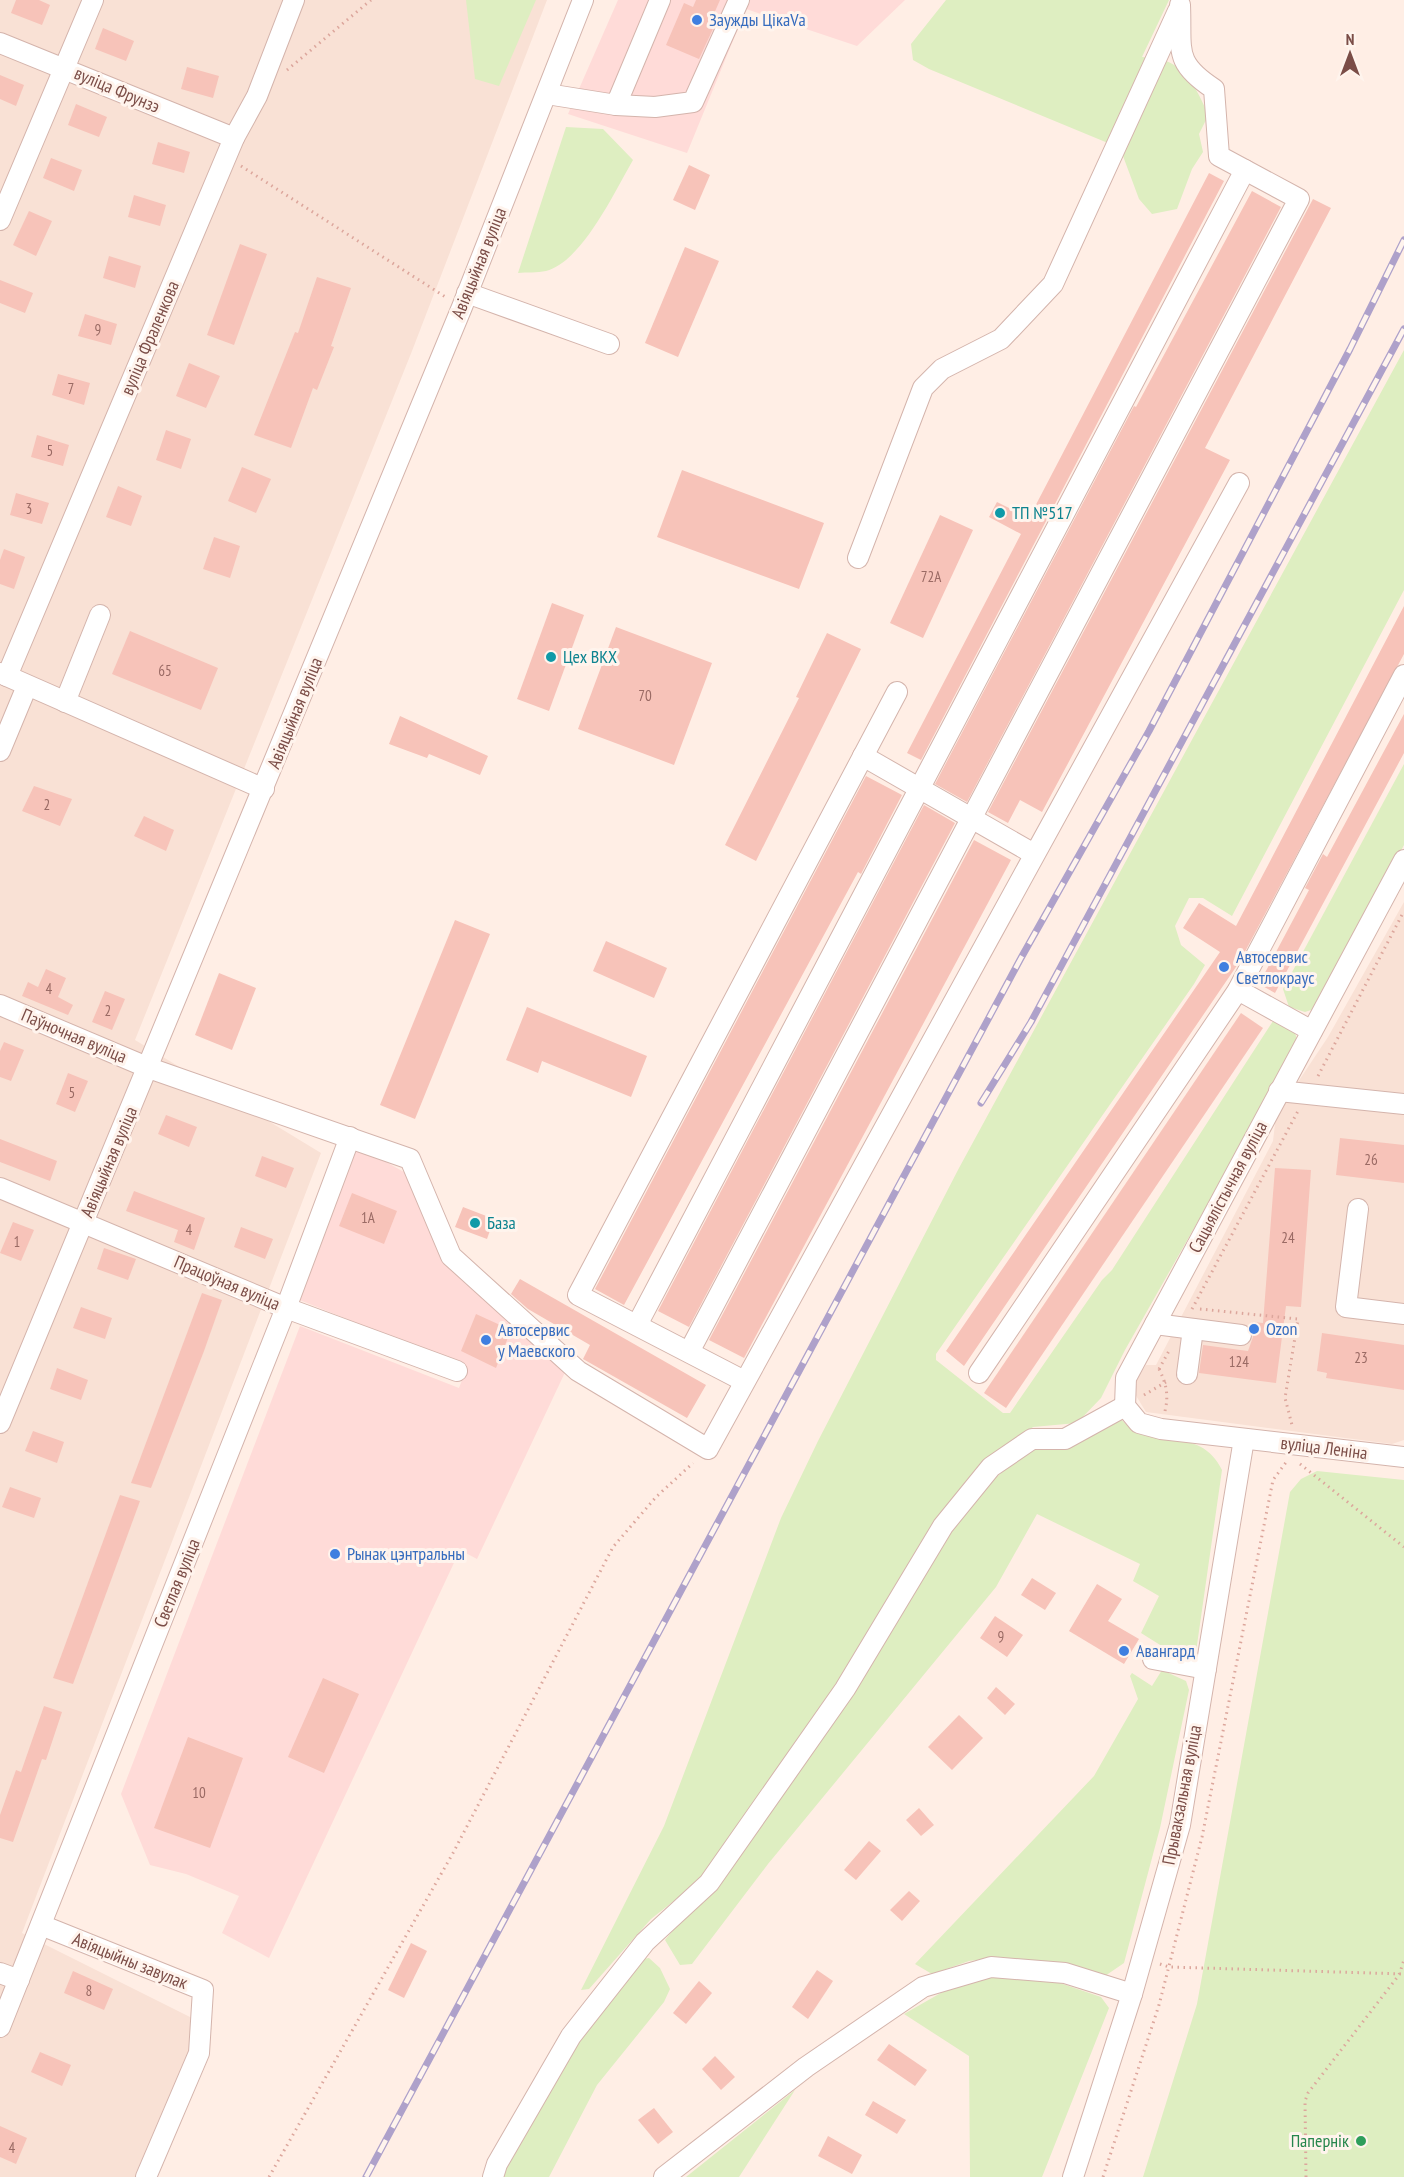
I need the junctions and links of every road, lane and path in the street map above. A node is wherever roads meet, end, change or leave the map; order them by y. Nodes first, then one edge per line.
1 (93, 0) edge
2 (294, 0) edge
3 (371, 0) edge
4 (583, 0) edge
5 (660, 0) edge
6 (739, 0) edge
7 (1182, 3) edge
8 (0, 43) edge
9 (65, 68) junction
10 (283, 74) dead end
11 (547, 94) junction
12 (616, 105) junction
13 (230, 147) junction
14 (1245, 170) junction
15 (0, 220) edge
16 (464, 300) junction
17 (609, 344) dead end
18 (1239, 483) dead end
19 (858, 558) dead end
20 (100, 615) dead end
21 (3, 675) edge
22 (1404, 675) edge
23 (27, 686) junction
24 (897, 692) dead end
25 (1398, 699) edge
26 (65, 702) junction
27 (0, 751) edge
28 (863, 756) junction
29 (919, 788) junction
30 (264, 789) junction
31 (972, 819) junction
32 (1034, 854) junction
33 (1403, 865) edge
34 (1404, 911) edge
35 (1238, 990) junction
36 (0, 1005) edge
37 (1312, 1031) junction
38 (149, 1068) junction
39 (1313, 1085) dead end
40 (1279, 1091) junction
41 (1404, 1104) edge
42 (1299, 1111) dead end
43 (350, 1137) junction
44 (0, 1188) edge
45 (1358, 1209) dead end
46 (84, 1222) junction
47 (286, 1308) junction
48 (1192, 1308) junction
49 (1404, 1314) edge
50 (1155, 1324) junction
51 (637, 1325) junction
52 (1187, 1328) junction
53 (1241, 1335) dead end
54 (689, 1352) junction
55 (1149, 1365) dead end
56 (1159, 1368) junction
57 (457, 1371) dead end
58 (979, 1373) dead end
59 (1187, 1374) dead end
60 (744, 1381) junction
61 (1125, 1406) junction
62 (1165, 1414) dead end
63 (0, 1423) edge
64 (1294, 1431) dead end
65 (1244, 1439) junction
66 (708, 1449) junction
67 (1404, 1457) edge
68 (1297, 1462) dead end
69 (1404, 1547) edge
70 (1153, 1659) dead end
71 (1206, 1670) junction
72 (41, 1925) junction
73 (1143, 1958) junction
74 (1404, 1960) edge
75 (0, 1973) edge
76 (1404, 1974) edge
77 (1399, 1975) junction
78 (19, 1980) junction
79 (1132, 1994) junction
80 (0, 2027) edge
81 (146, 2177) edge
82 (269, 2177) edge
83 (493, 2177) edge
84 (664, 2177) edge
85 (1072, 2177) edge
86 (1306, 2177) edge

1 - 9 street
2 - 13 street, вуліца Фраленкова
3 - 10 path
4 - 11 street, Авіяцыйная вуліца
5 - 12 street
6 - 12 street
7 - 14 street
7 - 19 street
8 - 9 street, вуліца Фрунзэ
9 - 13 street, вуліца Фрунзэ
9 - 15 street
11 - 12 street
11 - 16 street, Авіяцыйная вуліца
13 - 16 path
13 - 21 street, вуліца Фраленкова
14 - 29 street
14 - 31 street
16 - 17 street
16 - 30 street, Авіяцыйная вуліца
18 - 32 street
20 - 26 street
21 - 23 street
22 - 25 street
23 - 26 street
23 - 27 street
24 - 28 street
25 - 35 street
26 - 30 street
28 - 29 street
28 - 51 street
29 - 31 street
29 - 51 street
30 - 38 street, Авіяцыйная вуліца
31 - 32 street
31 - 54 street
32 - 60 street
33 - 37 street, Сацыялістычная вуліца
34 - 39 path
35 - 37 street
35 - 58 street
36 - 38 street, Паўночная вуліца
37 - 40 street, Сацыялістычная вуліца
38 - 43 street, Паўночная вуліца
38 - 46 street, Авіяцыйная вуліца
40 - 41 street
40 - 50 street, Сацыялістычная вуліца
42 - 48 path
43 - 47 street, Светлая вуліца
43 - 66 street, Паўночная вуліца
44 - 46 street, Працоўная вуліца
45 - 49 street
46 - 47 street, Працоўная вуліца
46 - 63 street, Авіяцыйная вуліца
47 - 57 street, Працоўная вуліца
47 - 72 street, Светлая вуліца
48 - 52 path
48 - 64 path
50 - 52 street
50 - 61 street, Сацыялістычная вуліца
51 - 54 street
52 - 53 street
52 - 56 path
52 - 59 street
54 - 60 street
55 - 56 path
56 - 62 path
60 - 66 street
61 - 65 street
61 - 83 street
65 - 67 street, вуліца Леніна
65 - 71 street, Прывакзальная вуліца
66 - 82 path
68 - 69 path
70 - 71 street
71 - 73 street, Прывакзальная вуліца
72 - 78 street, Светлая вуліца
72 - 81 street, Авіяцыйны завулак
73 - 77 path
73 - 79 street, Прывакзальная вуліца
74 - 77 path
75 - 78 street
76 - 77 path
77 - 86 path
78 - 80 street, Светлая вуліца
79 - 84 street
79 - 85 street, Прывакзальная вуліца

